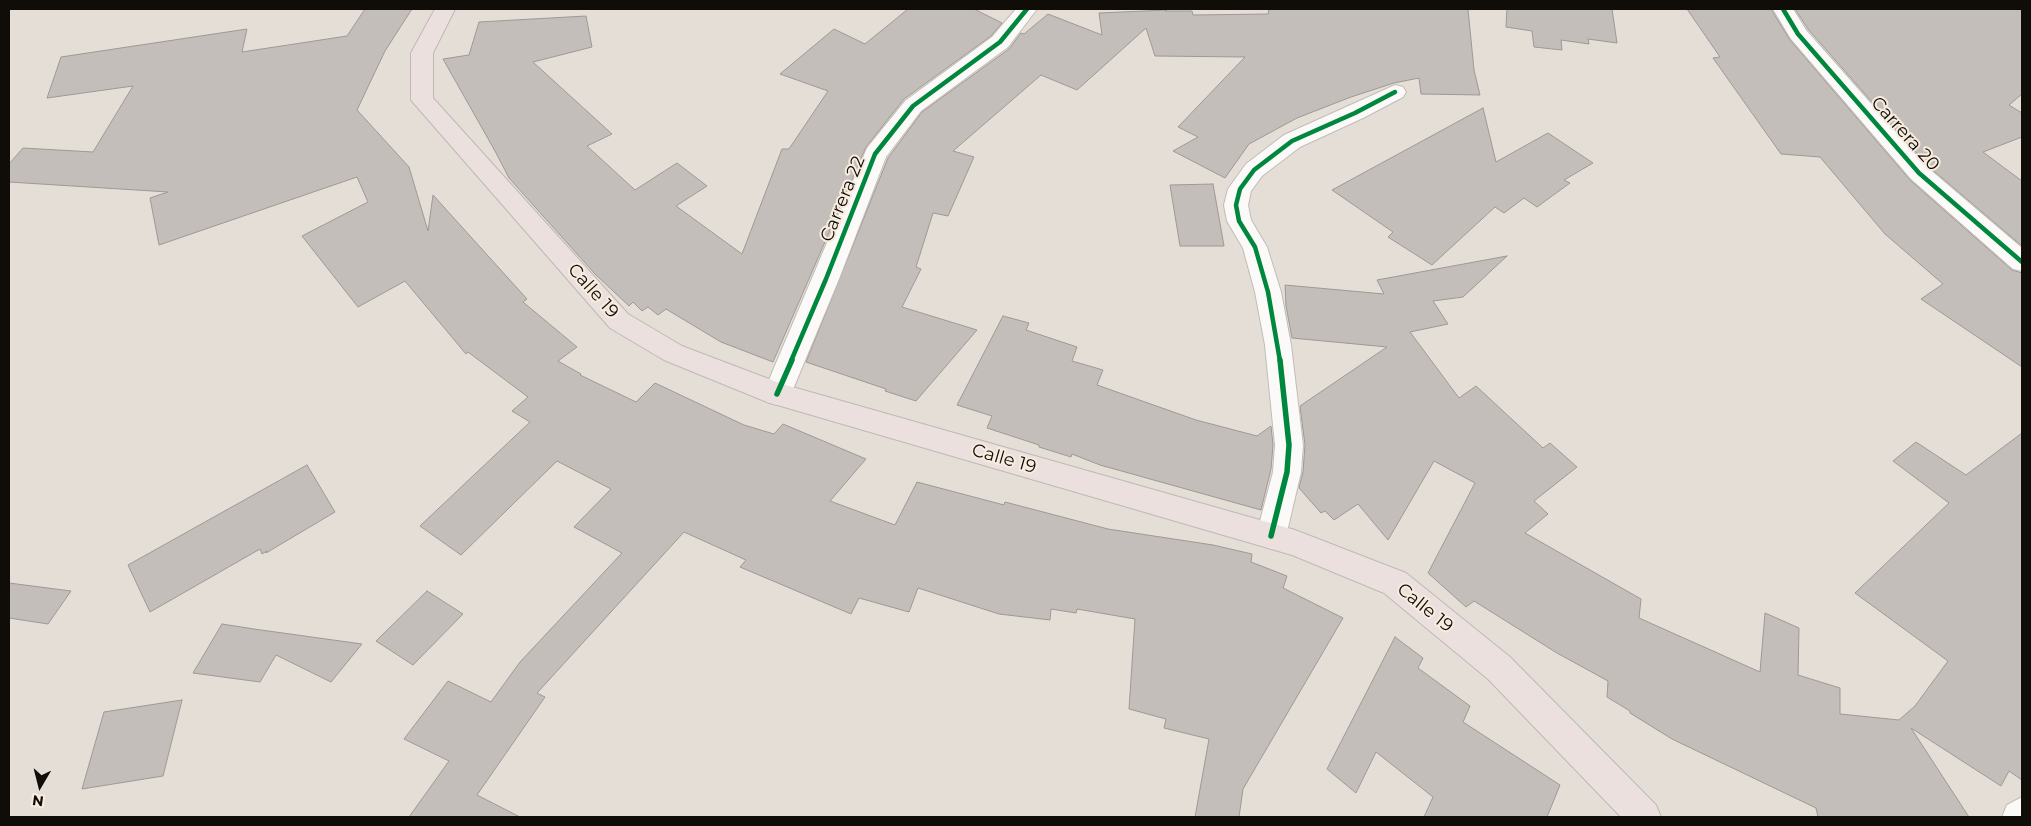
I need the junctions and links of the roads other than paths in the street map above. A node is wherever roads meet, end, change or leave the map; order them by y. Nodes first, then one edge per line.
1 (444, 9) edge
2 (1027, 9) edge
3 (1782, 9) edge
4 (1395, 92) dead end
5 (2022, 262) edge
6 (778, 394) junction
7 (1271, 536) junction
8 (2022, 814) edge
9 (1644, 817) edge
10 (2019, 817) edge

1 - 6 main road, Calle 19
2 - 6 street, Carrera 22
3 - 5 street, Carrera 20
4 - 7 street
6 - 7 main road, Calle 19
7 - 9 main road, Calle 19
8 - 10 street

